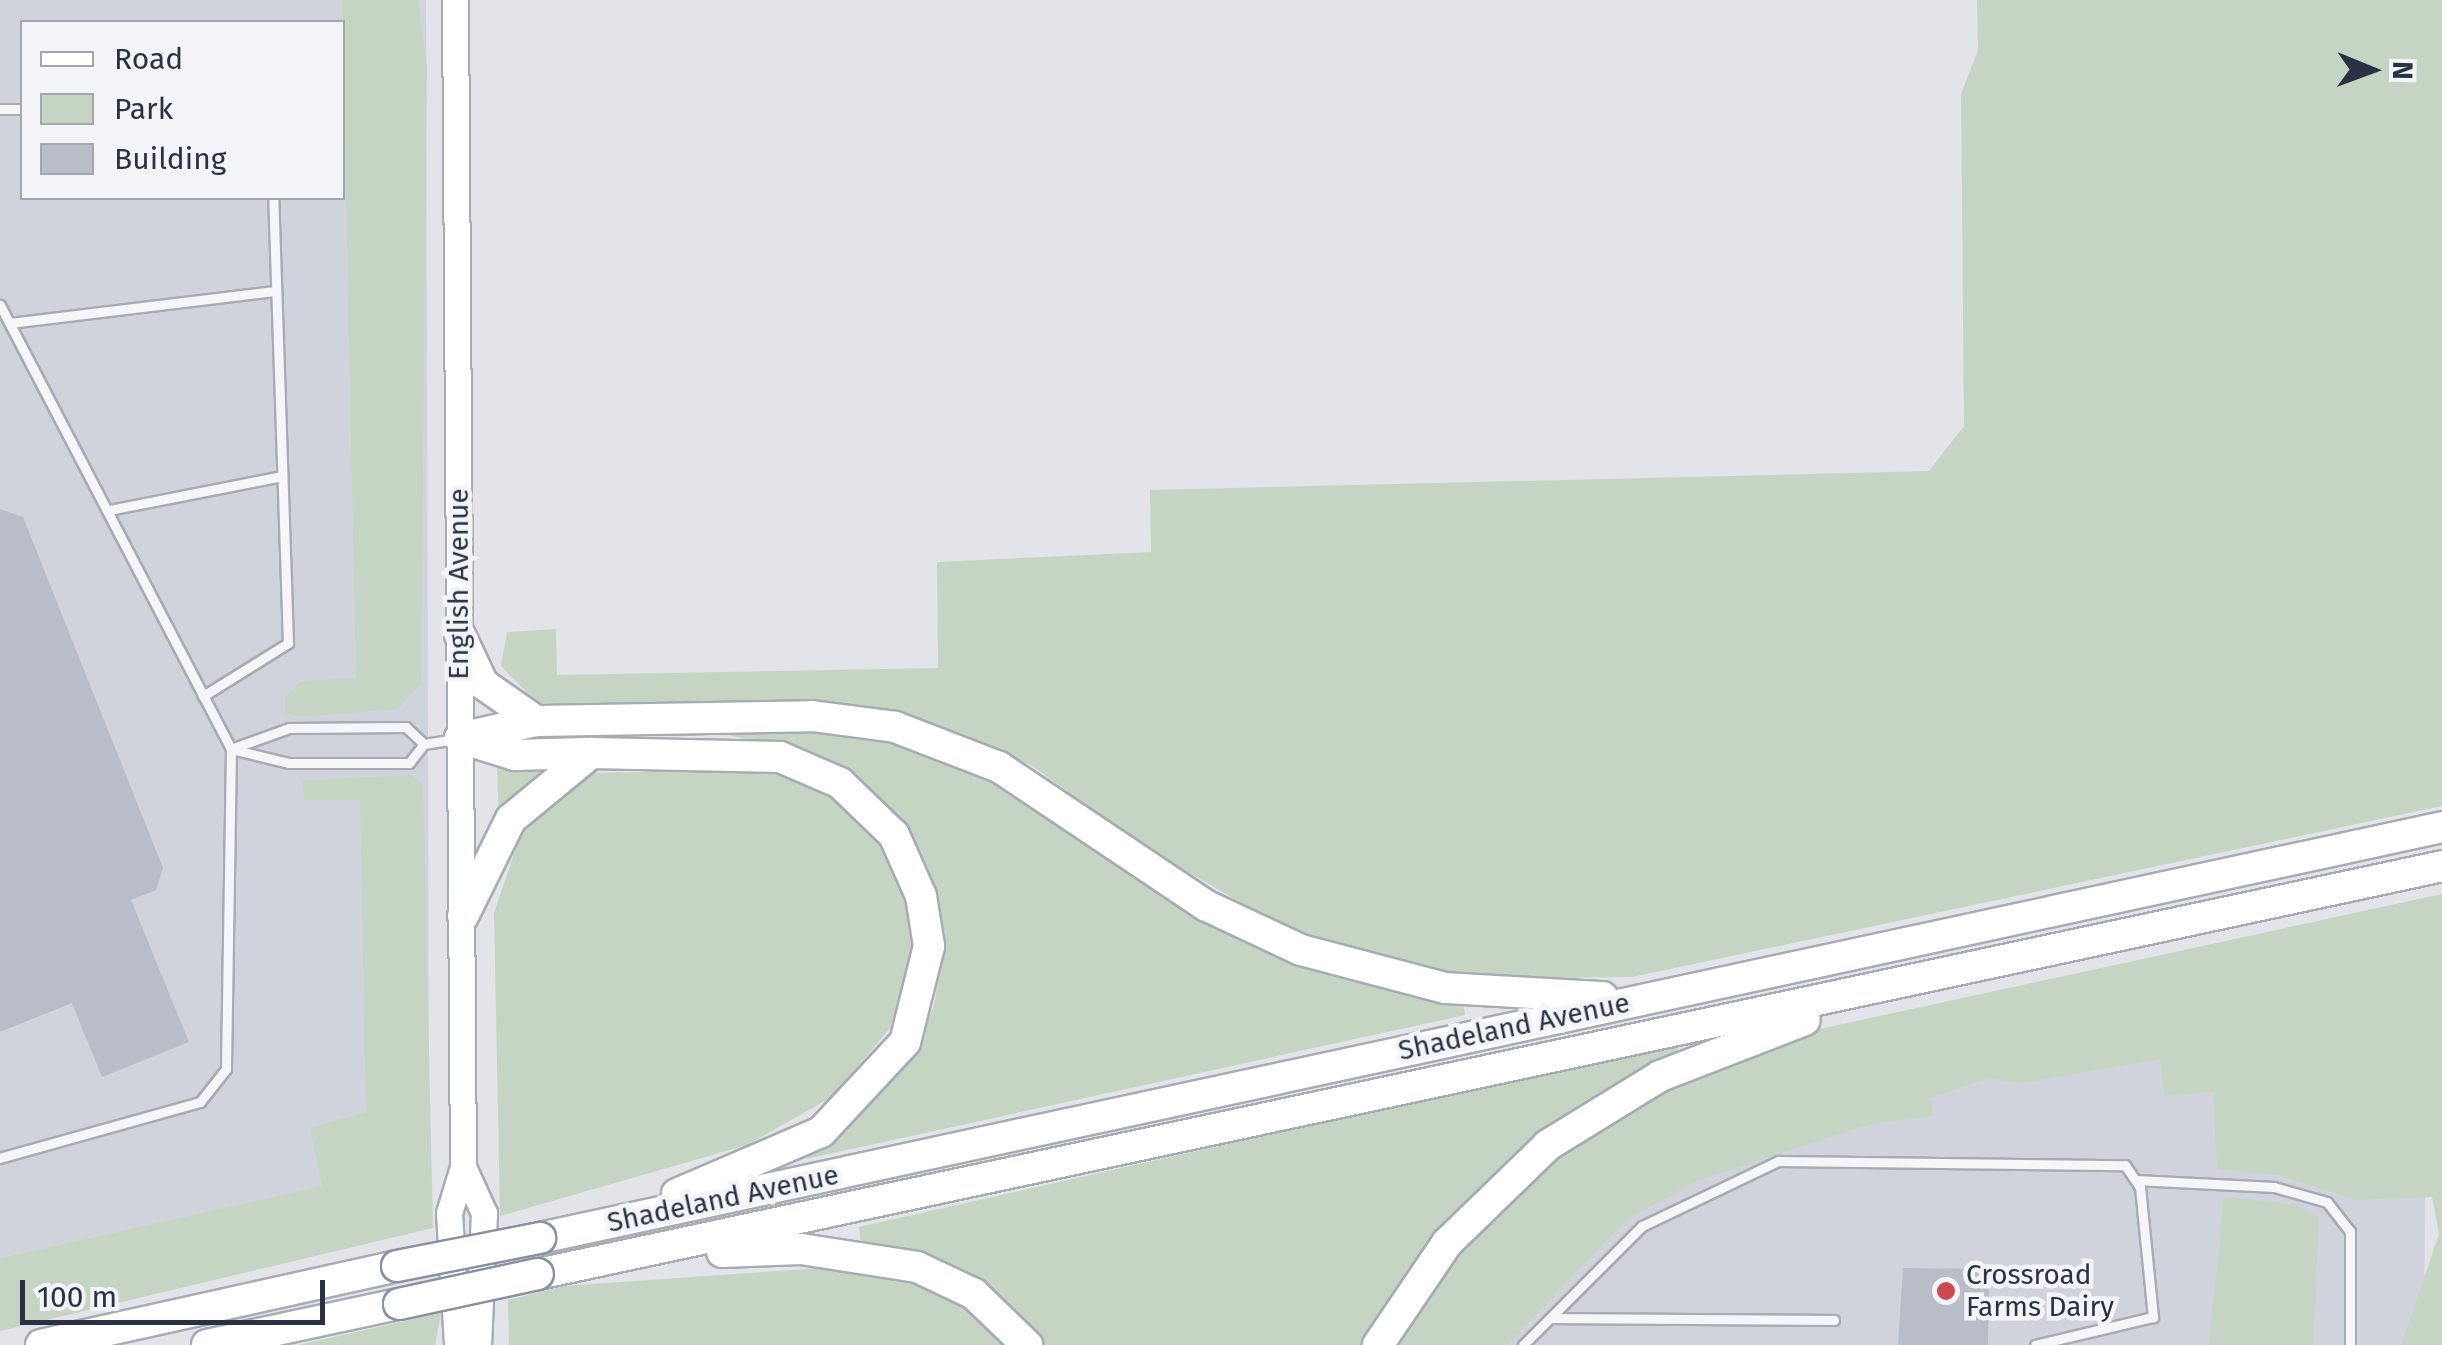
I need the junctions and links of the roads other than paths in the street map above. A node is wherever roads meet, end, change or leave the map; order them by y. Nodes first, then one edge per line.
1 (455, 0) edge
2 (274, 200) edge
3 (276, 291) junction
4 (0, 305) edge
5 (10, 323) junction
6 (282, 476) junction
7 (109, 510) junction
8 (460, 634) junction
9 (203, 696) junction
10 (536, 721) junction
11 (460, 738) junction
12 (424, 744) junction
13 (231, 749) junction
14 (591, 753) junction
15 (2442, 827) edge
16 (2442, 866) edge
17 (463, 916) junction
18 (1905, 982) junction
19 (1636, 1000) junction
20 (0, 1158) edge
21 (462, 1167) junction
22 (2136, 1180) junction
23 (586, 1229) junction
24 (620, 1258) junction
25 (1550, 1318) junction
26 (1834, 1320) dead end
27 (41, 1345) edge
28 (207, 1345) edge
29 (457, 1345) edge
30 (478, 1345) edge
31 (1027, 1345) edge
32 (1378, 1345) edge
33 (1523, 1345) edge
34 (2035, 1345) edge
35 (2350, 1345) edge

1 - 8 street, English Avenue
2 - 3 lane
3 - 5 lane
3 - 6 lane
4 - 5 lane
5 - 7 lane
6 - 7 lane
6 - 9 lane
7 - 9 lane
8 - 10 highway
8 - 11 street, English Avenue
9 - 13 lane
10 - 11 highway
10 - 19 highway
11 - 12 lane
11 - 14 highway
11 - 17 street, English Avenue
12 - 13 lane
12 - 13 lane
13 - 20 lane
14 - 17 highway
14 - 23 highway
15 - 19 highway, Shadeland Avenue
16 - 18 highway, Shadeland Avenue
17 - 21 street, English Avenue
18 - 24 highway, Shadeland Avenue
18 - 32 highway
19 - 23 highway, Shadeland Avenue
21 - 29 street, English Avenue
21 - 30 street, English Avenue
22 - 25 lane
22 - 34 lane
22 - 35 lane
23 - 27 highway, bridge
24 - 28 highway, bridge
24 - 31 highway
25 - 26 lane
25 - 33 lane

